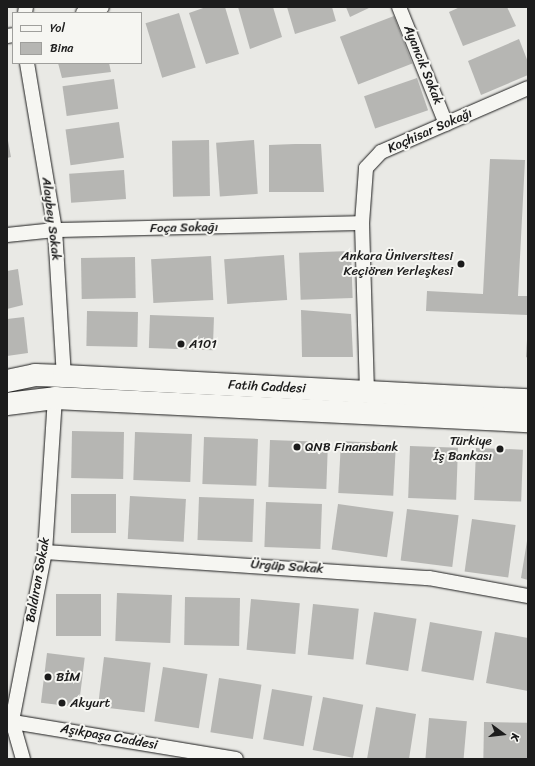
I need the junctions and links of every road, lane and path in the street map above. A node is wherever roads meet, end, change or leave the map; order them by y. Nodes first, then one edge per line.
1 (102, 7) edge
2 (399, 7) edge
3 (86, 12) edge
4 (27, 64) edge
5 (528, 88) edge
6 (446, 124) junction
7 (362, 223) junction
8 (55, 230) junction
9 (7, 235) edge
10 (64, 376) junction
11 (7, 380) edge
12 (367, 392) junction
13 (55, 398) junction
14 (528, 400) edge
15 (7, 404) edge
16 (528, 421) edge
17 (45, 552) junction
18 (528, 596) edge
19 (9, 721) edge
20 (23, 759) edge
21 (236, 759) edge

1 - 3 street
2 - 6 street, Ayancık Sokak
4 - 8 street, Alaybey Sokak
5 - 6 street, Koçhisar Sokağı
6 - 7 street, Koçhisar Sokağı
7 - 8 street, Foça Sokağı
7 - 12 street, Koçhisar Sokağı
8 - 9 street, Foça Sokağı
8 - 10 street, Alaybey Sokak
10 - 11 main road, Fatih Caddesi
10 - 12 main road, Fatih Caddesi
12 - 14 main road, Fatih Caddesi
13 - 15 main road, Fatih Caddesi
13 - 16 main road, Fatih Caddesi
13 - 17 street, Baldıran Sokak
17 - 18 street, Ürgüp Sokak
17 - 19 street, Baldıran Sokak
19 - 20 street, Baldıran Sokak
19 - 21 street, Aşıkpaşa Caddesi

